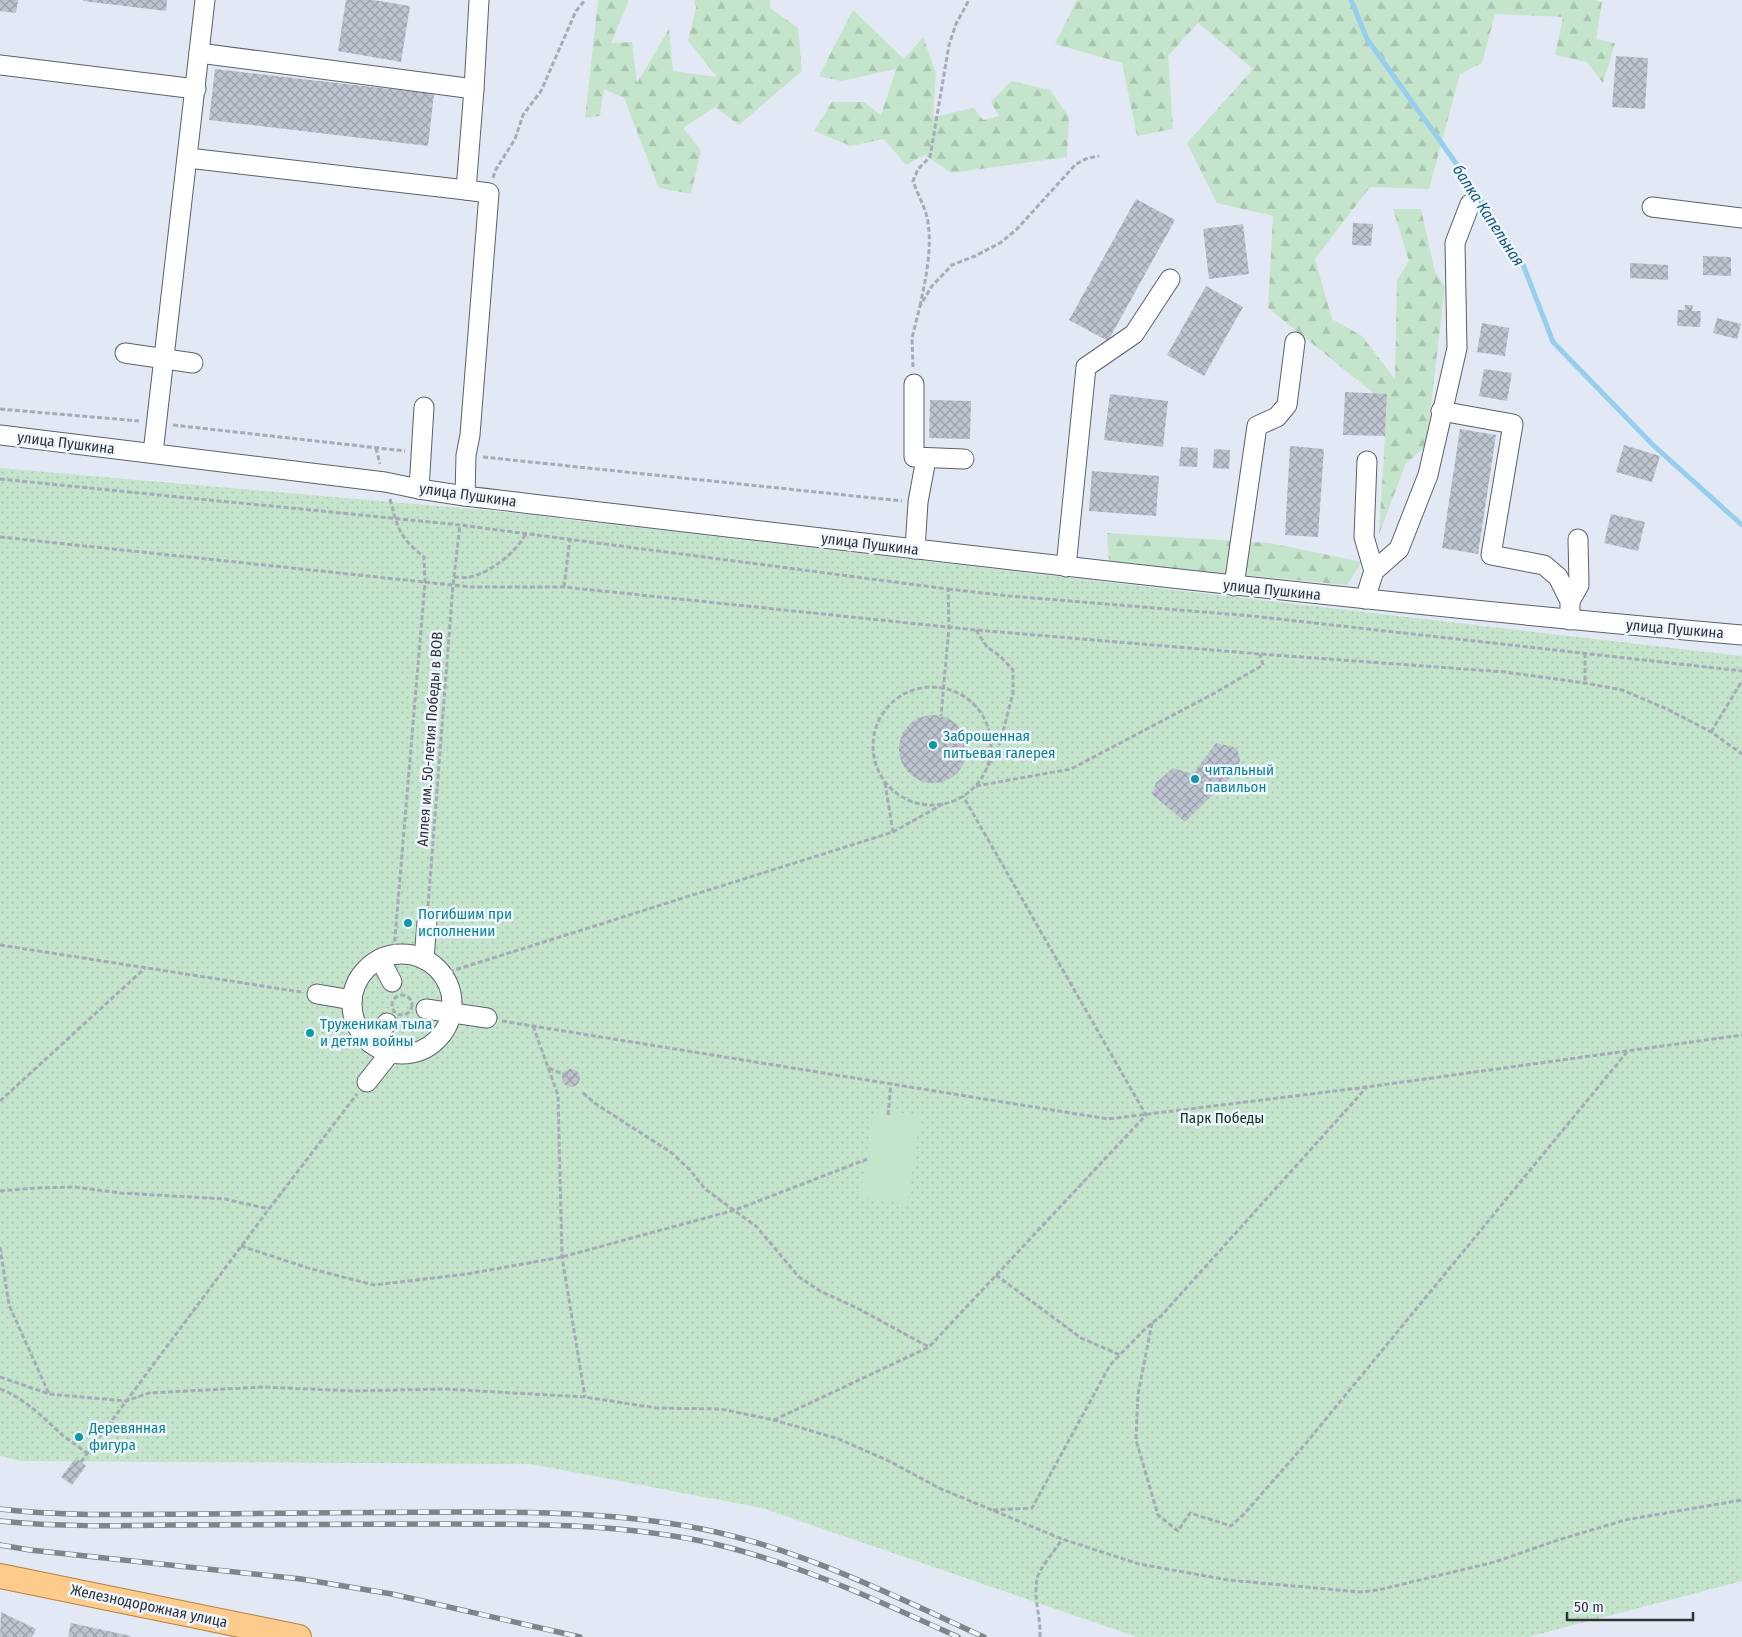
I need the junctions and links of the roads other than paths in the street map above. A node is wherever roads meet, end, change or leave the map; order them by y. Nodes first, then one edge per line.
1 (205, 0) edge
2 (478, 0) edge
3 (199, 53) junction
4 (0, 65) edge
5 (196, 89) junction
6 (474, 89) junction
7 (188, 158) junction
8 (466, 190) junction
9 (1470, 204) dead end
10 (1652, 207) dead end
11 (1742, 218) edge
12 (1170, 279) dead end
13 (1295, 342) dead end
14 (125, 353) dead end
15 (163, 358) junction
16 (193, 363) dead end
17 (914, 384) road end
18 (424, 406) dead end
19 (1441, 411) junction
20 (0, 435) edge
21 (153, 453) junction
22 (926, 459) junction
23 (964, 459) dead end
24 (1367, 462) dead end
25 (419, 489) junction
26 (465, 496) junction
27 (1578, 539) dead end
28 (915, 549) junction
29 (1066, 568) junction
30 (1374, 571) junction
31 (1234, 586) junction
32 (1365, 599) junction
33 (1570, 601) junction
34 (1570, 620) junction
35 (1742, 635) edge
36 (427, 922) road end
37 (387, 957) junction
38 (424, 959) junction
39 (392, 982) dead end
40 (317, 994) road end
41 (352, 1000) junction
42 (417, 1011) road end
43 (451, 1014) junction
44 (487, 1018) road end
45 (387, 1023) dead end
46 (370, 1043) junction
47 (390, 1053) junction
48 (367, 1082) road end
49 (0, 1576) edge
50 (299, 1637) edge

1 - 3 street
2 - 6 street
3 - 5 street
3 - 6 street
4 - 5 street
5 - 7 street
6 - 8 street
7 - 8 street
7 - 15 street
8 - 26 street
9 - 19 street
10 - 11 street
12 - 29 street
13 - 31 street
14 - 15 street
15 - 16 street
15 - 21 street
17 - 22 street
18 - 25 street
19 - 30 street
19 - 33 street
20 - 21 street, улица Пушкина
21 - 25 street, улица Пушкина
22 - 23 street
22 - 28 street
24 - 30 street
25 - 26 street, улица Пушкина
26 - 28 street, улица Пушкина
27 - 33 street
28 - 29 street, улица Пушкина
29 - 31 street, улица Пушкина
30 - 32 street
31 - 32 street, улица Пушкина
32 - 34 street, улица Пушкина
33 - 34 street
34 - 35 street, улица Пушкина
36 - 38 street
37 - 38 street
37 - 39 street
37 - 41 street
38 - 43 street
40 - 41 street
41 - 46 street
42 - 43 street
43 - 44 street
43 - 47 street
45 - 46 street
46 - 47 street
47 - 48 street
49 - 50 main road, Железнодорожная улица

